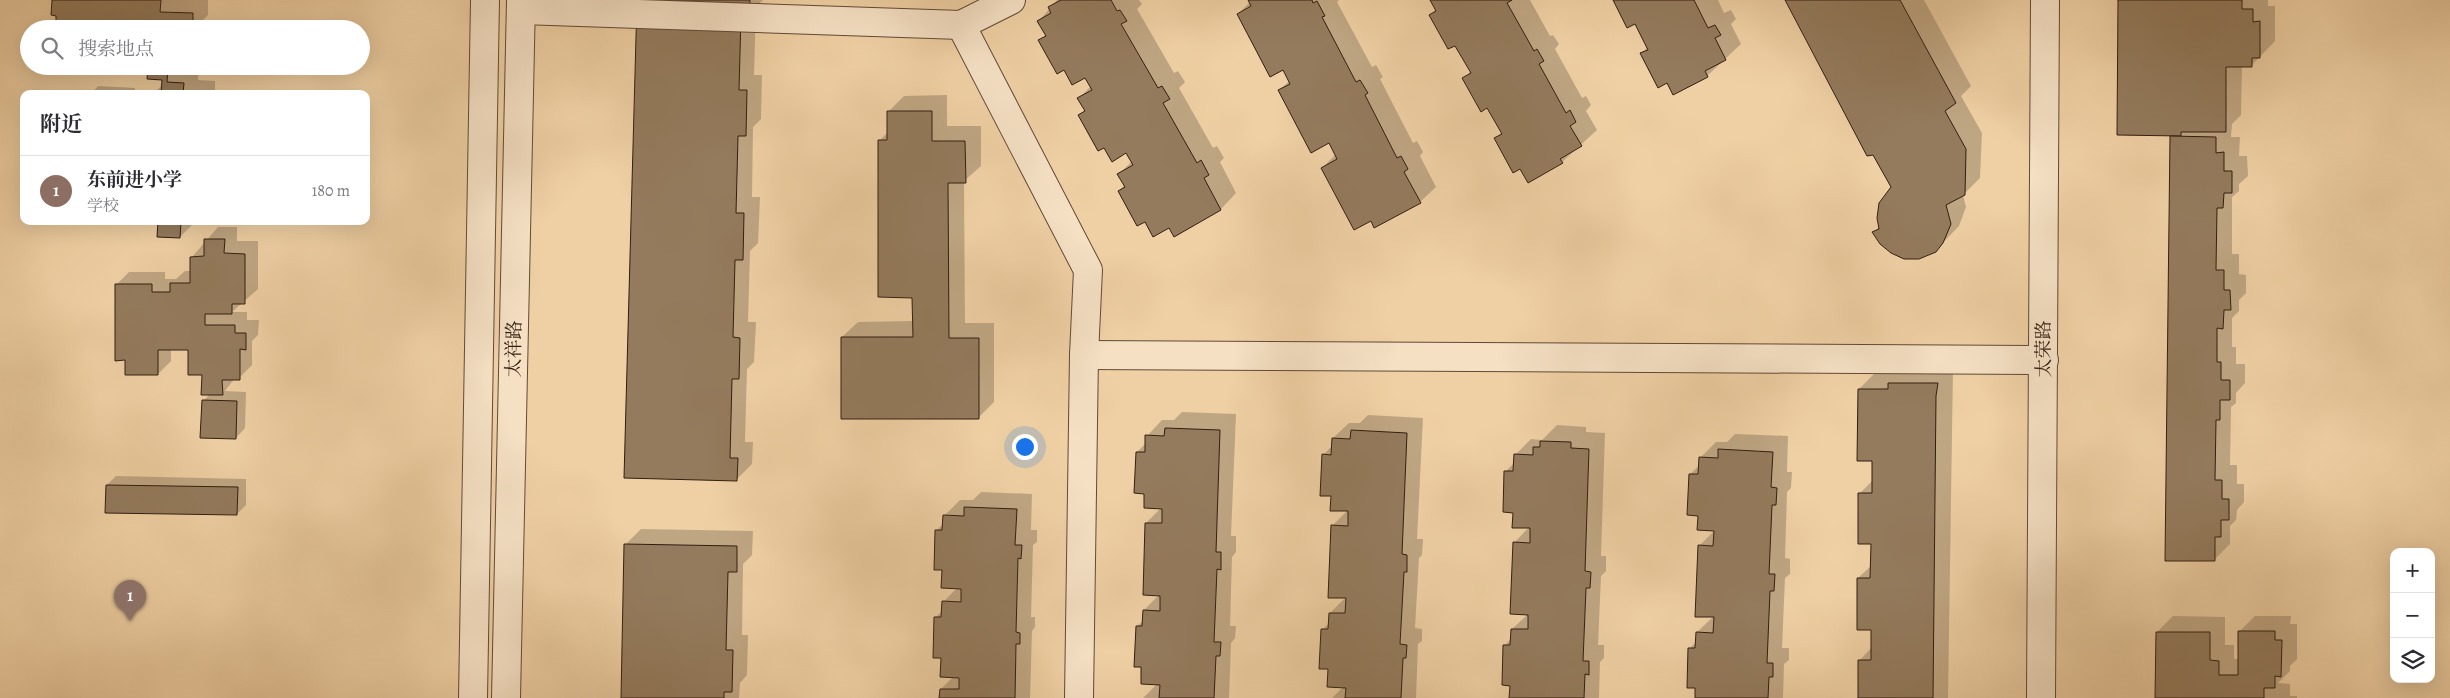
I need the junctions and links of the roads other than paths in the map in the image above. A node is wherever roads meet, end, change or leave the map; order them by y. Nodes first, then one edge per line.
1 (485, 0) edge
2 (1011, 0) edge
3 (2045, 0) edge
4 (521, 5) edge
5 (961, 25) junction
6 (1084, 355) junction
7 (2044, 360) junction
8 (473, 698) edge
9 (506, 698) edge
10 (1079, 698) edge
11 (2041, 698) edge

1 - 8 street, 太祥路
2 - 5 street
3 - 7 street, 太荣路
4 - 5 street
4 - 9 street, 太祥路
5 - 6 street
6 - 7 street
6 - 10 street
7 - 11 street, 太荣路

